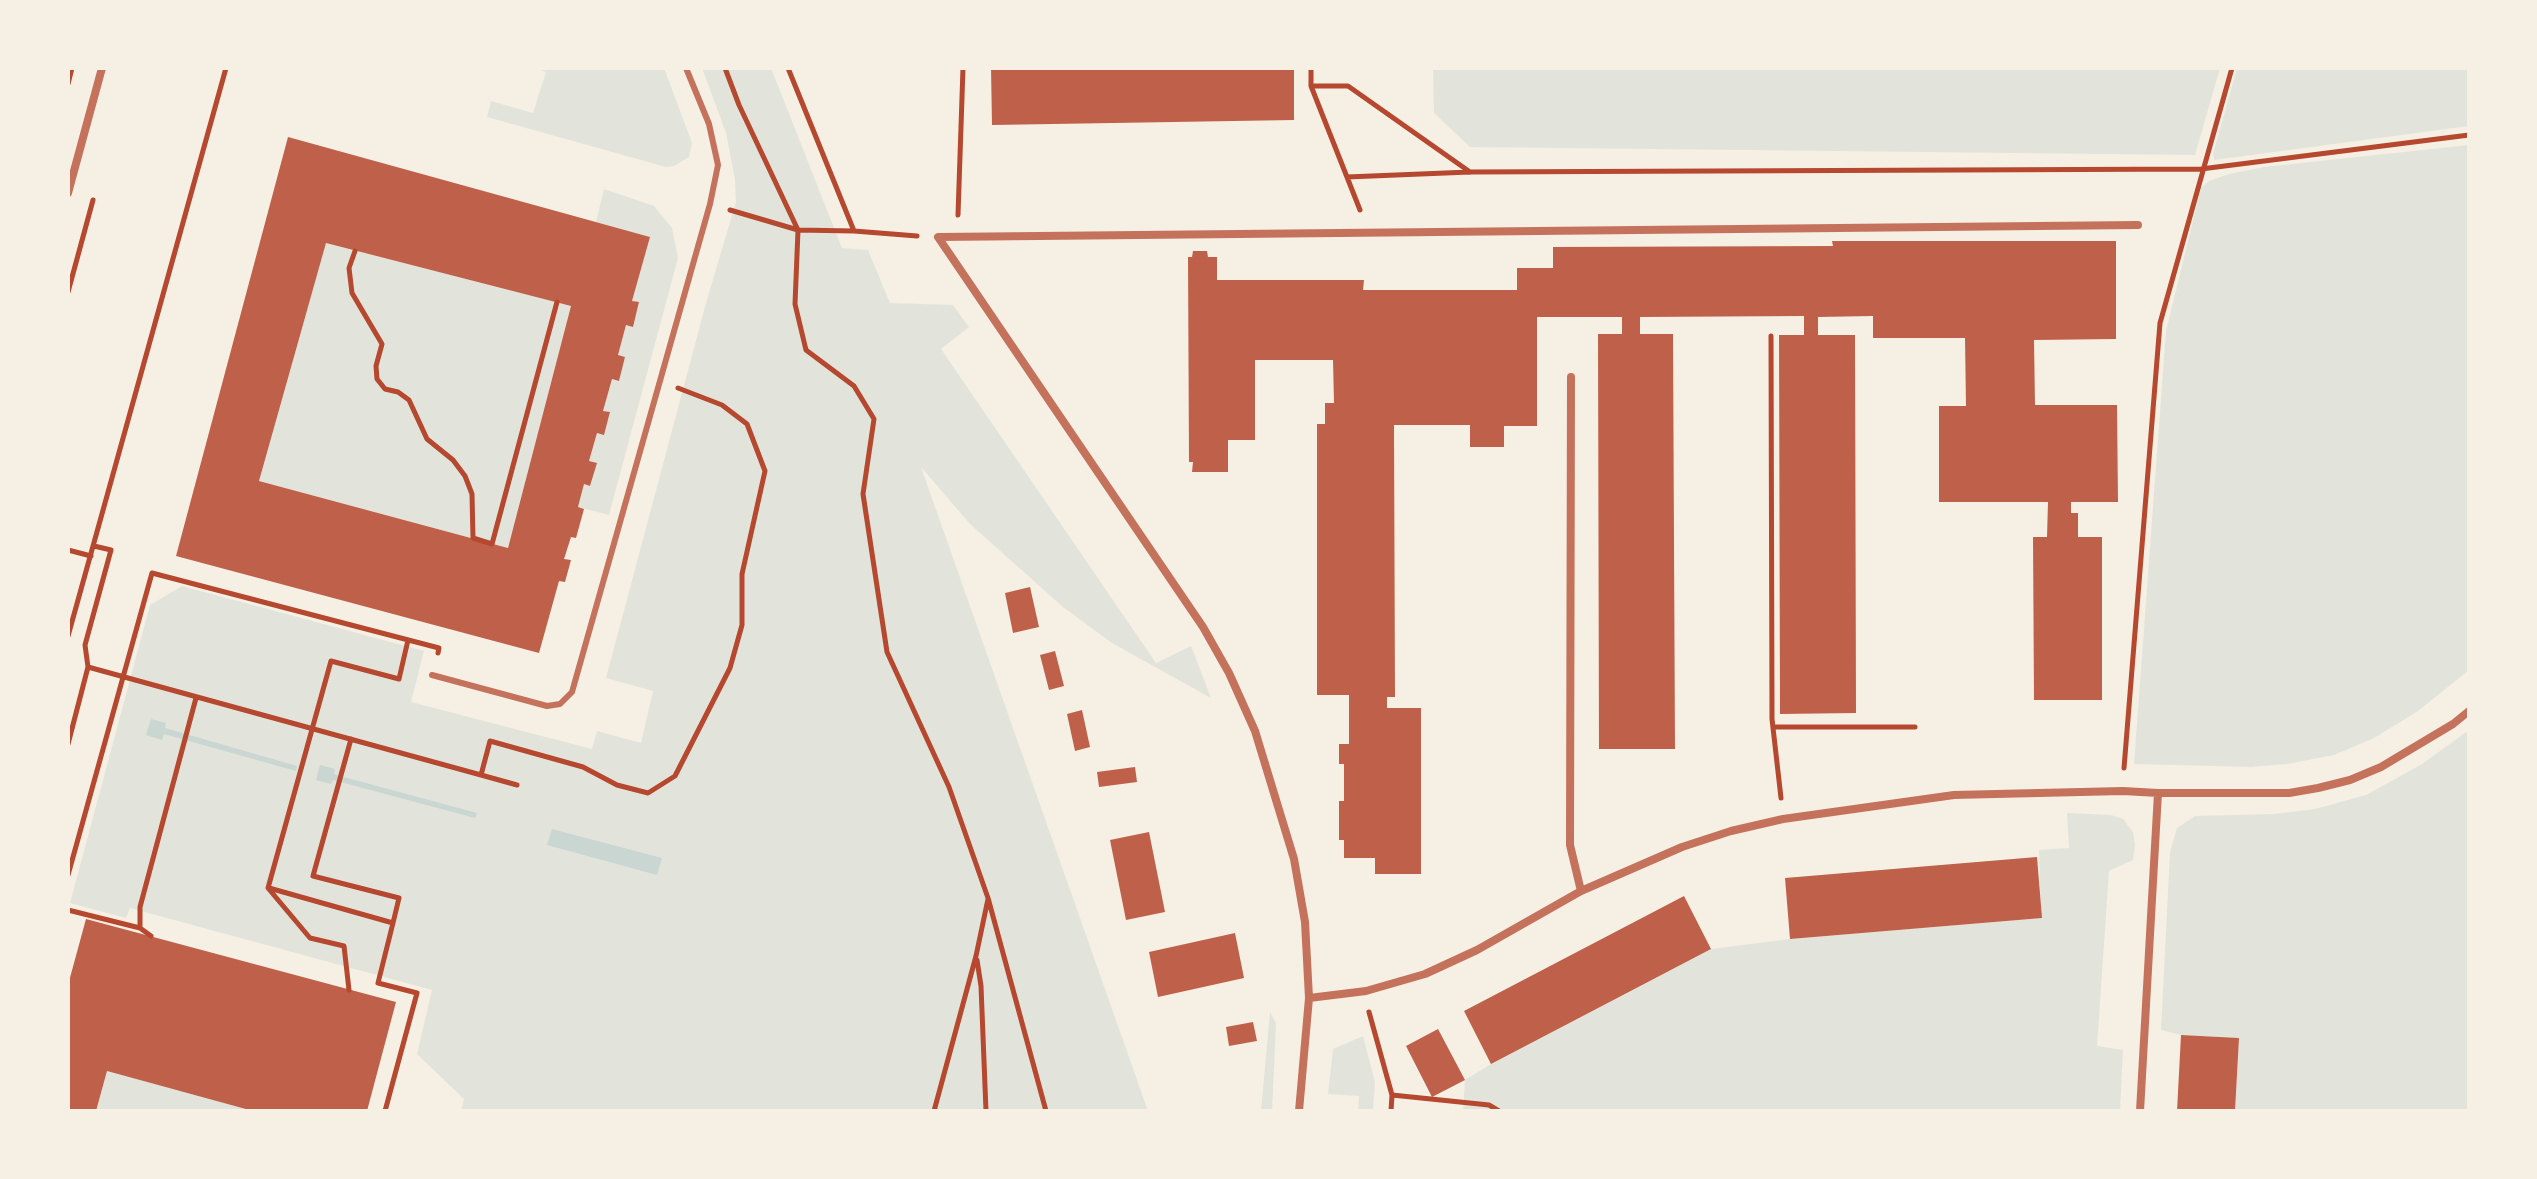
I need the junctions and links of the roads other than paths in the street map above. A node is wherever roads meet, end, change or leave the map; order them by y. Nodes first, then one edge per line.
1 (102, 68) edge
2 (686, 68) edge
3 (68, 193) edge
4 (2138, 225) dead end
5 (1571, 377) dead end
6 (432, 675) road end
7 (2469, 711) edge
8 (2158, 793) junction
9 (1581, 891) junction
10 (1309, 998) junction
11 (1299, 1111) edge
12 (2140, 1111) edge

1 - 3 street
2 - 6 lane
4 - 10 street
5 - 9 street
7 - 8 street
8 - 9 street
8 - 12 street
9 - 10 street
10 - 11 street

